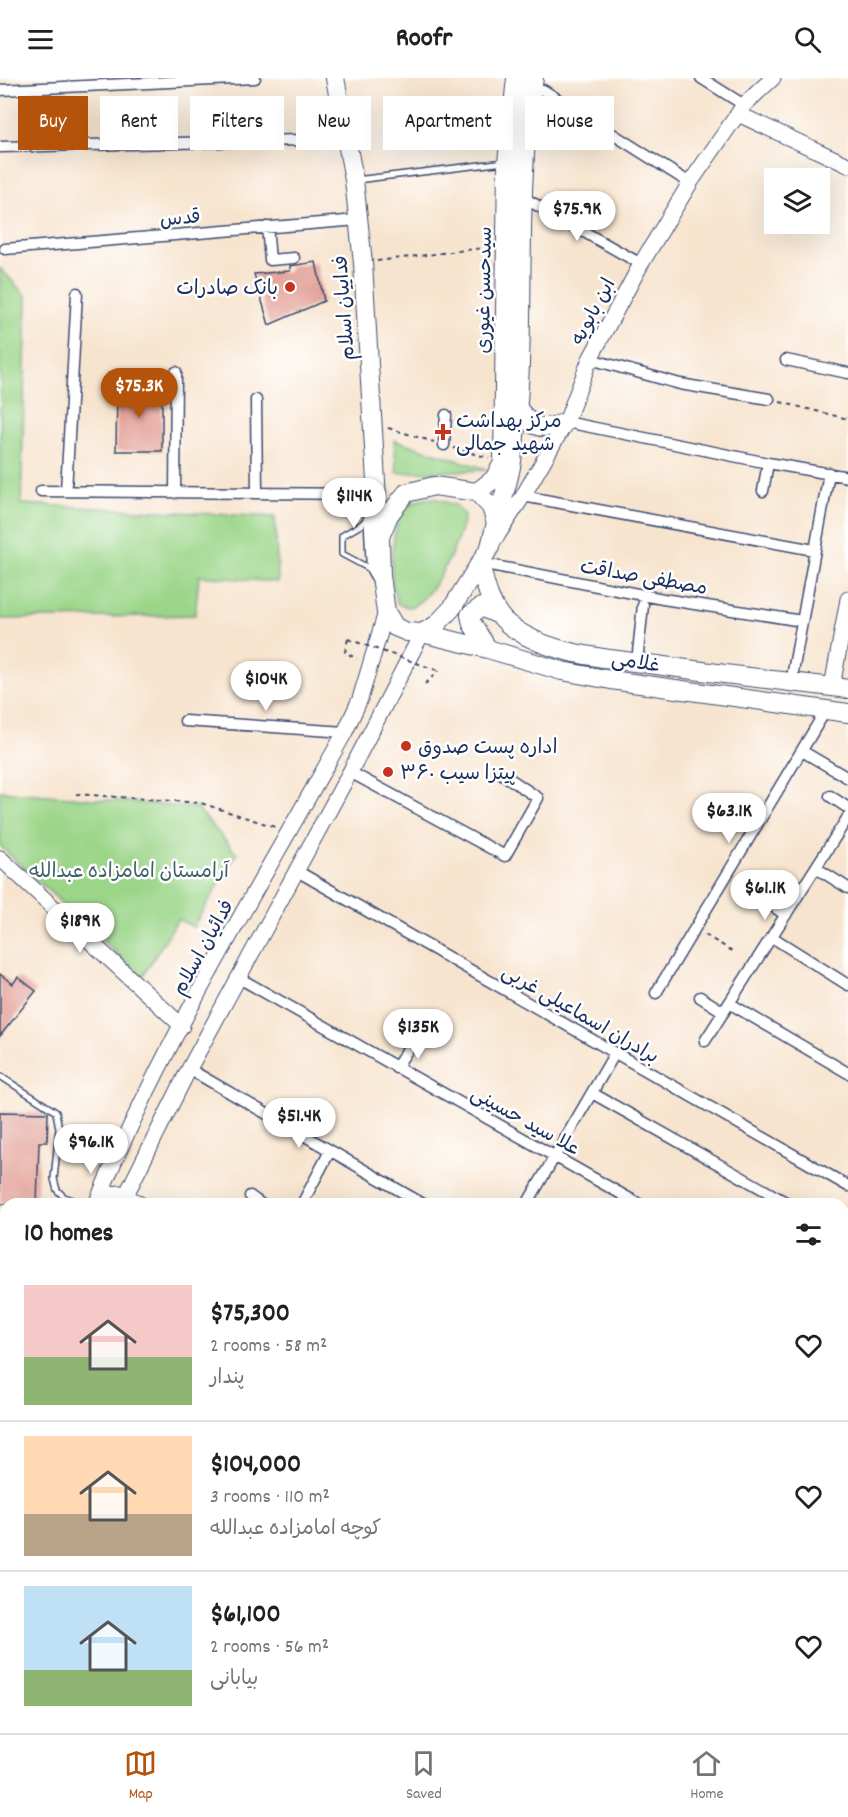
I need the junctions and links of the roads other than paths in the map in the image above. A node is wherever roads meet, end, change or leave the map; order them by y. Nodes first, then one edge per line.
1 (255, 78) edge
2 (335, 78) edge
3 (516, 78) edge
4 (701, 78) edge
5 (773, 78) edge
6 (538, 84) edge
7 (0, 90) edge
8 (339, 96) edge
9 (741, 109) junction
10 (296, 140) edge
11 (0, 147) edge
12 (349, 150) edge
13 (507, 162) junction
14 (848, 165) edge
15 (354, 180) junction
16 (690, 183) junction
17 (524, 198) junction
18 (358, 220) junction
19 (267, 228) junction
20 (6, 249) dead end
21 (294, 258) dead end
22 (641, 264) junction
23 (77, 293) dead end
24 (590, 359) junction
25 (786, 360) dead end
26 (176, 372) dead end
27 (848, 373) edge
28 (504, 390) junction
29 (769, 399) road end
30 (256, 400) dead end
31 (518, 408) junction
32 (446, 416) dead end
33 (566, 422) junction
34 (444, 445) dead end
35 (768, 463) junction
36 (376, 470) junction
37 (829, 473) junction
38 (848, 477) edge
39 (41, 491) dead end
40 (66, 491) junction
41 (763, 491) dead end
42 (477, 492) junction
43 (175, 493) junction
44 (257, 494) junction
45 (368, 494) junction
46 (523, 496) junction
47 (368, 516) junction
48 (496, 523) junction
49 (380, 537) junction
50 (490, 547) junction
51 (814, 550) junction
52 (480, 563) junction
53 (372, 570) junction
54 (383, 587) junction
55 (848, 601) edge
56 (643, 605) dead end
57 (386, 612) junction
58 (499, 615) junction
59 (801, 621) junction
60 (422, 633) junction
61 (488, 649) junction
62 (637, 662) junction
63 (791, 683) junction
64 (840, 688) edge
65 (825, 710) junction
66 (848, 713) edge
67 (185, 721) dead end
68 (345, 732) junction
69 (802, 750) junction
70 (351, 772) junction
71 (501, 772) dead end
72 (848, 778) edge
73 (830, 796) dead end
74 (848, 808) edge
75 (848, 818) edge
76 (0, 858) edge
77 (816, 868) junction
78 (297, 872) junction
79 (848, 888) edge
80 (765, 901) dead end
81 (786, 915) junction
82 (772, 937) junction
83 (239, 978) junction
84 (848, 985) edge
85 (656, 993) dead end
86 (700, 997) dead end
87 (726, 1008) junction
88 (182, 1026) junction
89 (416, 1036) dead end
90 (705, 1041) dead end
91 (615, 1053) junction
92 (396, 1068) junction
93 (189, 1069) junction
94 (848, 1073) edge
95 (0, 1076) edge
96 (592, 1094) junction
97 (330, 1151) junction
98 (116, 1157) junction
99 (555, 1157) junction
100 (140, 1167) junction
101 (848, 1186) edge
102 (126, 1195) junction
103 (250, 1196) dead end
104 (67, 1198) edge
105 (99, 1198) edge
106 (102, 1198) edge
107 (131, 1198) edge
108 (253, 1198) edge
109 (305, 1198) edge
110 (412, 1198) edge
111 (531, 1198) edge
112 (628, 1198) edge
113 (778, 1198) edge

1 - 7 street
2 - 8 main road, فداییان اسلام
3 - 13 main road, سیدحسن غیوری
4 - 9 street
5 - 9 main road, ابن بابویه
6 - 16 street
6 - 17 main road, سیدحسن غیوری
9 - 14 main road
9 - 16 main road, ابن بابویه
10 - 11 street
12 - 15 main road, فداییان اسلام
13 - 15 lane
13 - 28 main road, سیدحسن غیوری
15 - 18 main road, فداییان اسلام
16 - 22 main road, ابن بابویه
17 - 22 street
17 - 31 main road, سیدحسن غیوری
18 - 19 street, قدس
18 - 36 main road, فداییان اسلام
19 - 20 street, قدس
19 - 21 street
22 - 24 main road, ابن بابویه
23 - 40 street
24 - 29 street
24 - 33 main road, ابن بابویه
25 - 27 street
26 - 43 street
28 - 31 main road
28 - 42 main road, سیدحسن غیوری
30 - 44 street
31 - 33 main road
31 - 48 main road, سیدحسن غیوری
32 - 34 street
33 - 35 street
33 - 46 main road, ابن بابویه
35 - 37 street
35 - 41 street
36 - 45 street
36 - 49 main road, فداییان اسلام
37 - 38 street
37 - 51 street
39 - 40 street
40 - 43 street
42 - 48 main road
42 - 49 main road
43 - 44 street
44 - 45 street
45 - 47 street
46 - 50 main road, ابن بابویه
46 - 51 street
47 - 53 street
47 - 53 lane
48 - 50 main road
49 - 54 main road
50 - 52 main road
51 - 59 street
52 - 58 main road, غلامی
52 - 59 street, مصطفی صداقت
52 - 60 main road
53 - 54 street
54 - 57 main road
55 - 64 main road
56 - 62 street
57 - 60 main road
57 - 68 main road, فدائیان اسلام
58 - 61 main road
58 - 62 main road, غلامی
59 - 63 street
60 - 61 main road, غلامی
60 - 70 main road
61 - 65 main road, غلامی
62 - 63 main road, غلامی
63 - 64 main road, غلامی
65 - 66 main road, غلامی
65 - 69 street
67 - 68 street
68 - 88 main road, فدائیان اسلام
69 - 72 street
69 - 85 street
70 - 71 street
70 - 78 main road
73 - 74 street
75 - 77 street
76 - 88 main road
77 - 79 street
77 - 81 street
78 - 83 main road
78 - 91 street, برادران اسماعیلی غربی
80 - 81 street
81 - 82 street
82 - 84 street
82 - 87 street
83 - 92 street, علا سید حسینی
83 - 93 main road
86 - 87 street
87 - 90 street
87 - 94 street
88 - 98 main road, فدائیان اسلام
89 - 92 street
91 - 96 street
91 - 101 street, برادران اسماعیلی غربی
92 - 99 street, علا سید حسینی
93 - 97 street
93 - 100 main road
95 - 104 lane
96 - 99 street
96 - 113 street
97 - 109 street
97 - 110 street
98 - 100 main road
98 - 105 main road, فدائیان اسلام
99 - 111 street
99 - 112 street, علا سید حسینی
100 - 102 main road
102 - 106 main road
102 - 107 main road
103 - 108 street

